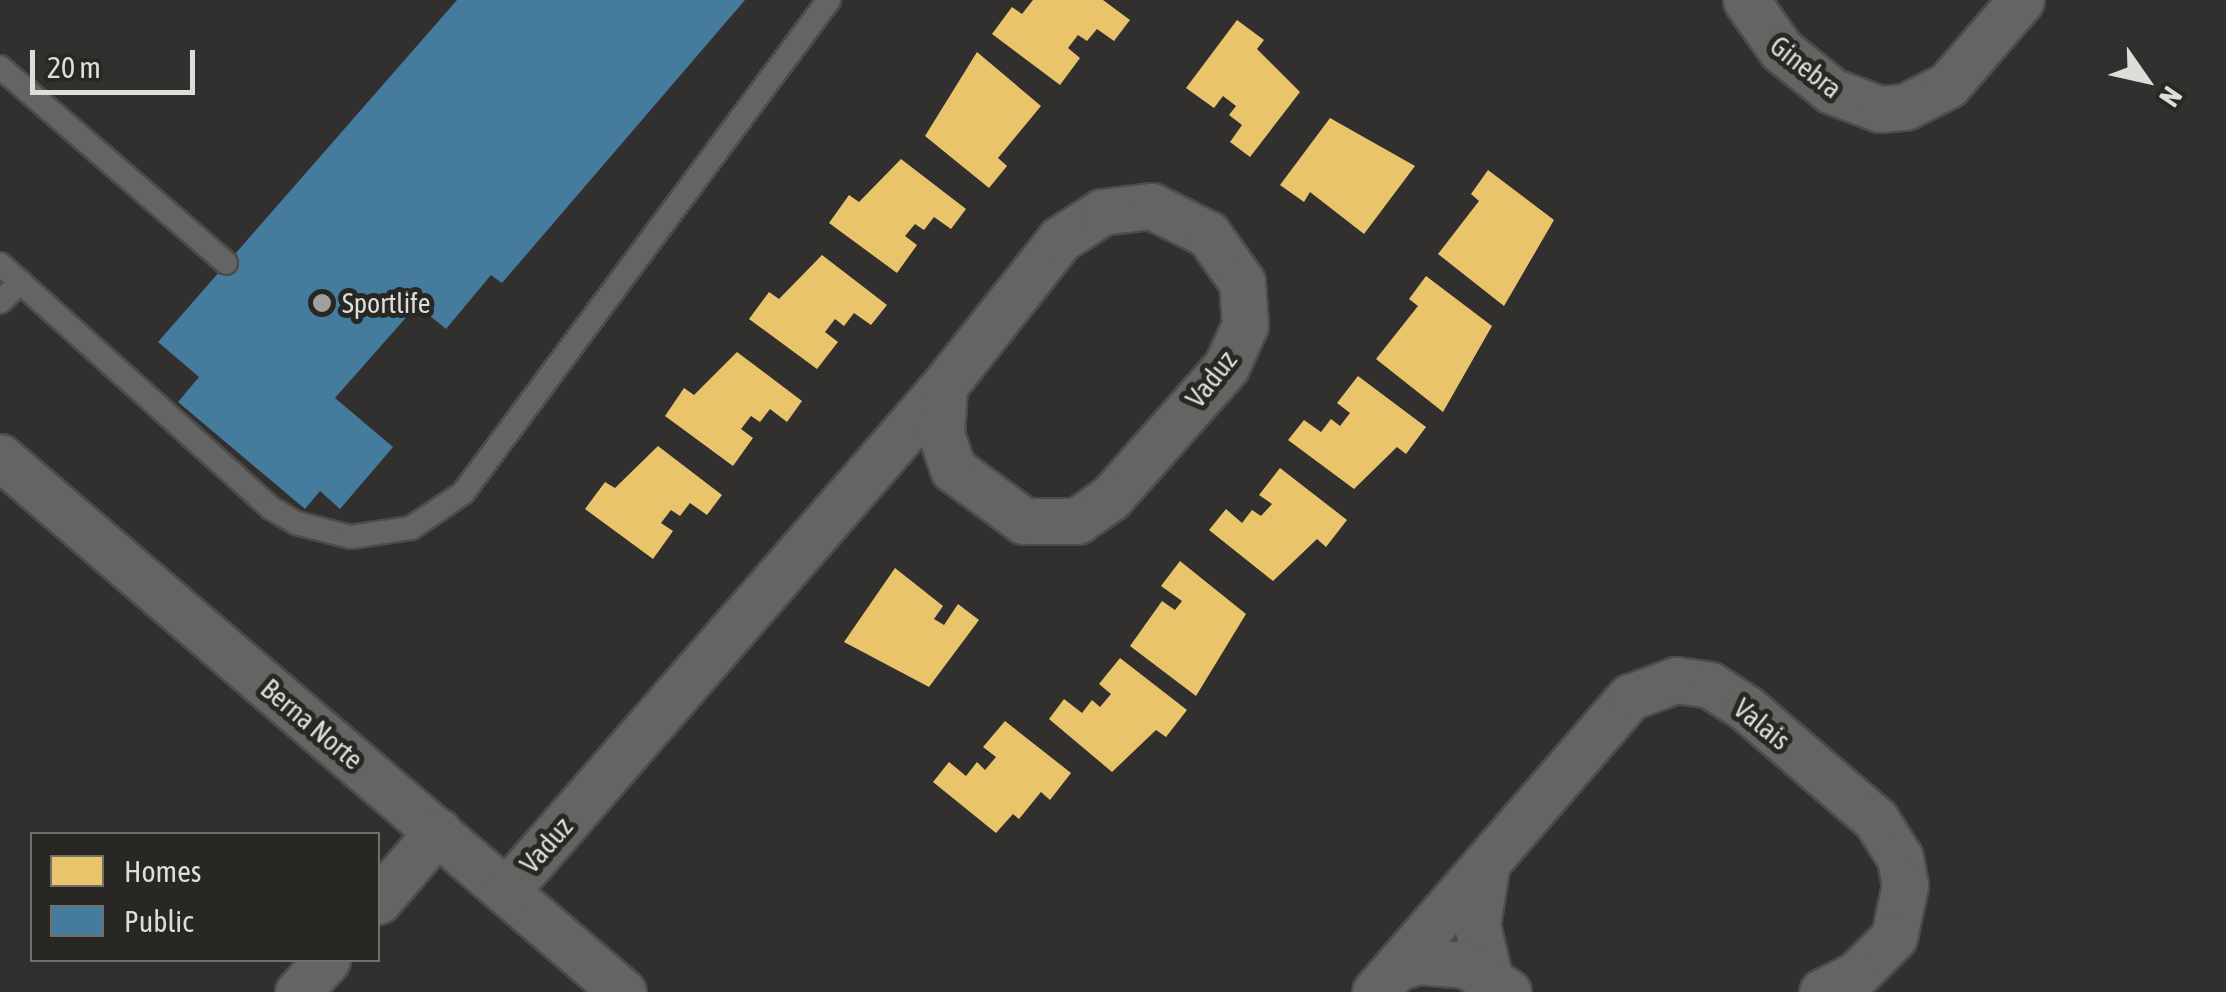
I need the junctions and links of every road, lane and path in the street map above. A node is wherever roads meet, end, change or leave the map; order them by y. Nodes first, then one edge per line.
1 (829, 0) edge
2 (1746, 0) edge
3 (2021, 0) edge
4 (0, 66) edge
5 (0, 264) edge
6 (226, 264) dead end
7 (21, 282) junction
8 (0, 302) edge
9 (944, 386) junction
10 (0, 457) edge
11 (953, 469) junction
12 (862, 482) junction
13 (438, 831) junction
14 (1487, 862) junction
15 (506, 890) junction
16 (380, 899) edge
17 (325, 962) edge
18 (1385, 980) edge
19 (1498, 984) edge
20 (298, 992) edge
21 (624, 992) edge
22 (1822, 992) edge

1 - 7 lane
2 - 3 street, Ginebra
4 - 6 lane
5 - 7 lane
7 - 8 lane
9 - 11 street
9 - 11 street, Vaduz
9 - 12 street, Vaduz
10 - 13 street, Berna Norte
11 - 12 street, Vaduz
12 - 15 street, Vaduz
13 - 15 street, Berna Norte
13 - 16 street
14 - 18 street, Valais
14 - 19 street, Valais
14 - 22 street, Valais
15 - 21 street, Berna Norte
17 - 20 street
18 - 19 street, Valais

